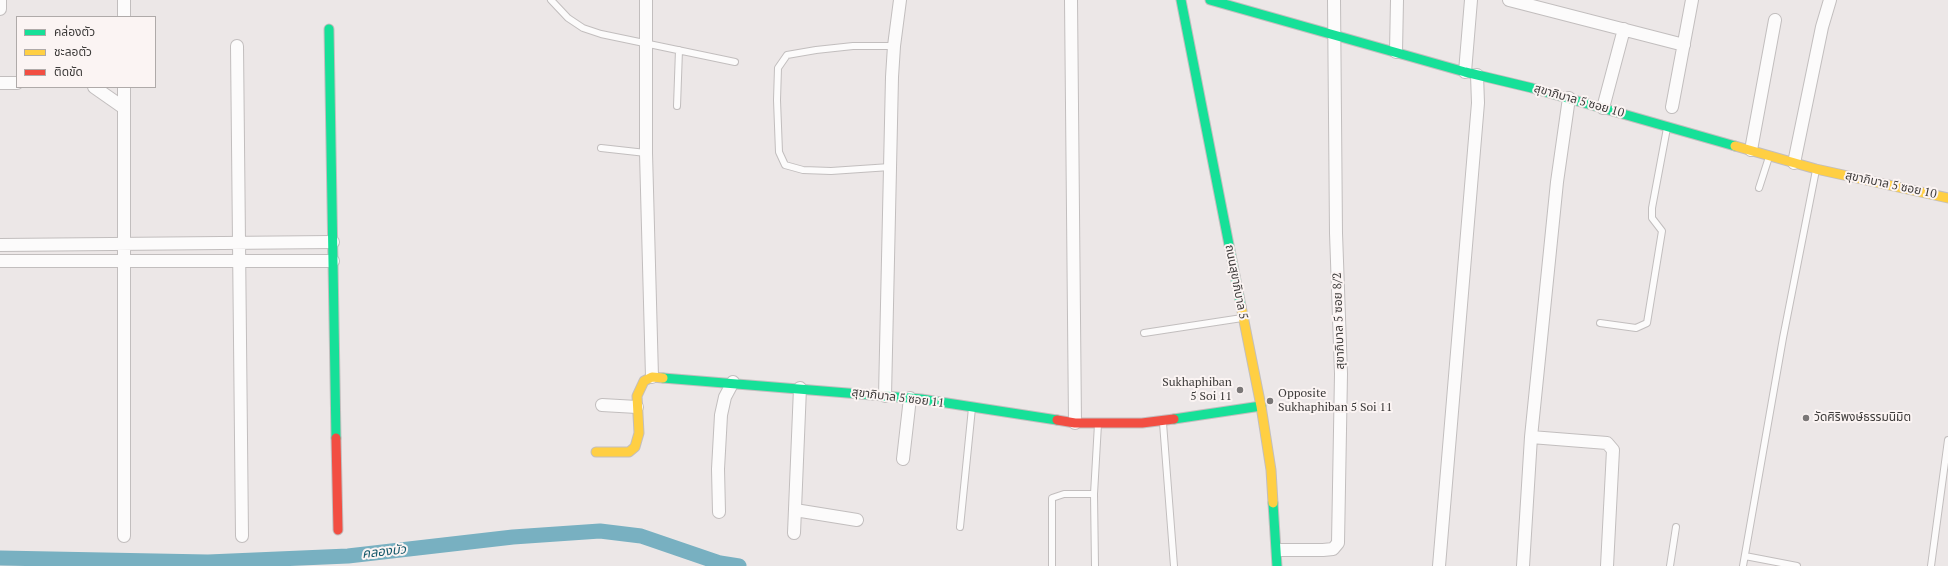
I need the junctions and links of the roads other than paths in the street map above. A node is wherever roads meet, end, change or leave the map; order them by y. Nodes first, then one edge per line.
1 (0, 0) edge
2 (124, 0) edge
3 (551, 0) edge
4 (646, 0) edge
5 (900, 0) edge
6 (1071, 0) edge
7 (1181, 0) edge
8 (1210, 0) edge
9 (1334, 0) edge
10 (1397, 0) edge
11 (1471, 0) edge
12 (1509, 0) edge
13 (1692, 0) edge
14 (1830, 0) edge
15 (1556, 6) edge
16 (0, 9) edge
17 (124, 16) edge
18 (1775, 20) dead end
19 (329, 29) dead end
20 (1624, 29) junction
21 (1334, 35) junction
22 (646, 43) junction
23 (1684, 45) junction
24 (237, 46) dead end
25 (894, 46) junction
26 (679, 50) junction
27 (1396, 52) junction
28 (735, 62) dead end
29 (1465, 72) junction
30 (1477, 74) junction
31 (0, 83) edge
32 (16, 83) edge
33 (95, 88) edge
34 (124, 88) edge
35 (1569, 98) junction
36 (677, 106) dead end
37 (1672, 107) dead end
38 (124, 108) junction
39 (1604, 108) junction
40 (1667, 126) junction
41 (601, 148) dead end
42 (1751, 150) junction
43 (646, 153) junction
44 (1769, 156) junction
45 (1794, 163) junction
46 (890, 167) junction
47 (1816, 169) junction
48 (1759, 188) dead end
49 (1948, 198) edge
50 (333, 242) junction
51 (123, 244) junction
52 (238, 244) junction
53 (0, 245) edge
54 (0, 261) edge
55 (239, 261) junction
56 (333, 261) junction
57 (123, 262) junction
58 (1243, 318) junction
59 (1600, 323) dead end
60 (1144, 333) dead end
61 (652, 377) junction
62 (733, 382) junction
63 (800, 388) junction
64 (885, 396) junction
65 (910, 398) junction
66 (602, 406) dead end
67 (1261, 406) junction
68 (637, 407) junction
69 (972, 408) junction
70 (1163, 421) junction
71 (1075, 423) junction
72 (1098, 424) junction
73 (1531, 437) junction
74 (1948, 440) edge
75 (596, 452) dead end
76 (903, 459) dead end
77 (1094, 494) junction
78 (795, 510) junction
79 (719, 512) dead end
80 (856, 520) dead end
81 (960, 527) dead end
82 (1676, 527) dead end
83 (338, 530) dead end
84 (794, 532) dead end
85 (124, 536) dead end
86 (242, 536) dead end
87 (1278, 550) junction
88 (1745, 556) junction
89 (1052, 566) edge
90 (1095, 566) edge
91 (1174, 566) edge
92 (1277, 566) edge
93 (1439, 566) edge
94 (1523, 566) edge
95 (1607, 566) edge
96 (1670, 566) edge
97 (1743, 566) edge
98 (1796, 566) edge
99 (1931, 566) edge

1 - 16 street
2 - 17 street
3 - 22 lane
4 - 22 street
5 - 25 street
6 - 71 street
7 - 58 street, ถนนสุขาภิบาล 5
8 - 21 street, สุขาภิบาล 5 ซอย 10
9 - 21 street, สุขาภิบาล 5 ซอย 8/2
10 - 27 street
11 - 29 street
12 - 15 street
13 - 23 street
14 - 45 street
15 - 20 street
18 - 42 street
19 - 50 street
20 - 23 street
20 - 39 street
21 - 27 street, สุขาภิบาล 5 ซอย 10
21 - 87 street, สุขาภิบาล 5 ซอย 8/2
22 - 26 lane
22 - 43 street
23 - 37 street
24 - 52 street
25 - 46 street
25 - 46 lane
26 - 28 lane
26 - 36 lane
27 - 29 street, สุขาภิบาล 5 ซอย 10
29 - 30 street, สุขาภิบาล 5 ซอย 10
30 - 35 street, สุขาภิบาล 5 ซอย 10
30 - 93 street
31 - 32 street
33 - 38 street
34 - 38 street
35 - 39 street, สุขาภิบาล 5 ซอย 10
35 - 73 street
38 - 51 street
39 - 40 street, สุขาภิบาล 5 ซอย 10
40 - 42 street, สุขาภิบาล 5 ซอย 10
40 - 59 lane
41 - 43 lane
42 - 44 street, สุขาภิบาล 5 ซอย 10
43 - 61 street
44 - 45 street, สุขาภิบาล 5 ซอย 10
44 - 48 lane
45 - 47 street, สุขาภิบาล 5 ซอย 10
46 - 64 street
47 - 49 street, สุขาภิบาล 5 ซอย 10
47 - 88 lane
50 - 52 street
50 - 56 street
51 - 52 street
51 - 53 street
51 - 57 street
52 - 55 street
54 - 57 street
55 - 56 street
55 - 57 street
55 - 86 street
56 - 83 street
57 - 85 street
58 - 60 lane
58 - 67 street, ถนนสุขาภิบาล 5
61 - 62 street, สุขาภิบาล 5 ซอย 11
61 - 68 street
62 - 63 street, สุขาภิบาล 5 ซอย 11
62 - 79 street
63 - 64 street, สุขาภิบาล 5 ซอย 11
63 - 78 street
64 - 65 street, สุขาภิบาล 5 ซอย 11
65 - 69 street, สุขาภิบาล 5 ซอย 11
65 - 76 street
66 - 68 street
67 - 70 street, สุขาภิบาล 5 ซอย 11
67 - 87 street, ถนนสุขาภิบาล 5
68 - 75 street
69 - 71 street, สุขาภิบาล 5 ซอย 11
69 - 81 lane
70 - 72 street, สุขาภิบาล 5 ซอย 11
70 - 91 lane
71 - 72 street, สุขาภิบาล 5 ซอย 11
72 - 77 lane
73 - 94 street
73 - 95 street
74 - 99 lane
77 - 89 lane
77 - 90 lane
78 - 80 street
78 - 84 street
82 - 96 lane
87 - 92 street, ถนนสุขาภิบาล 5
88 - 97 lane
88 - 98 lane

